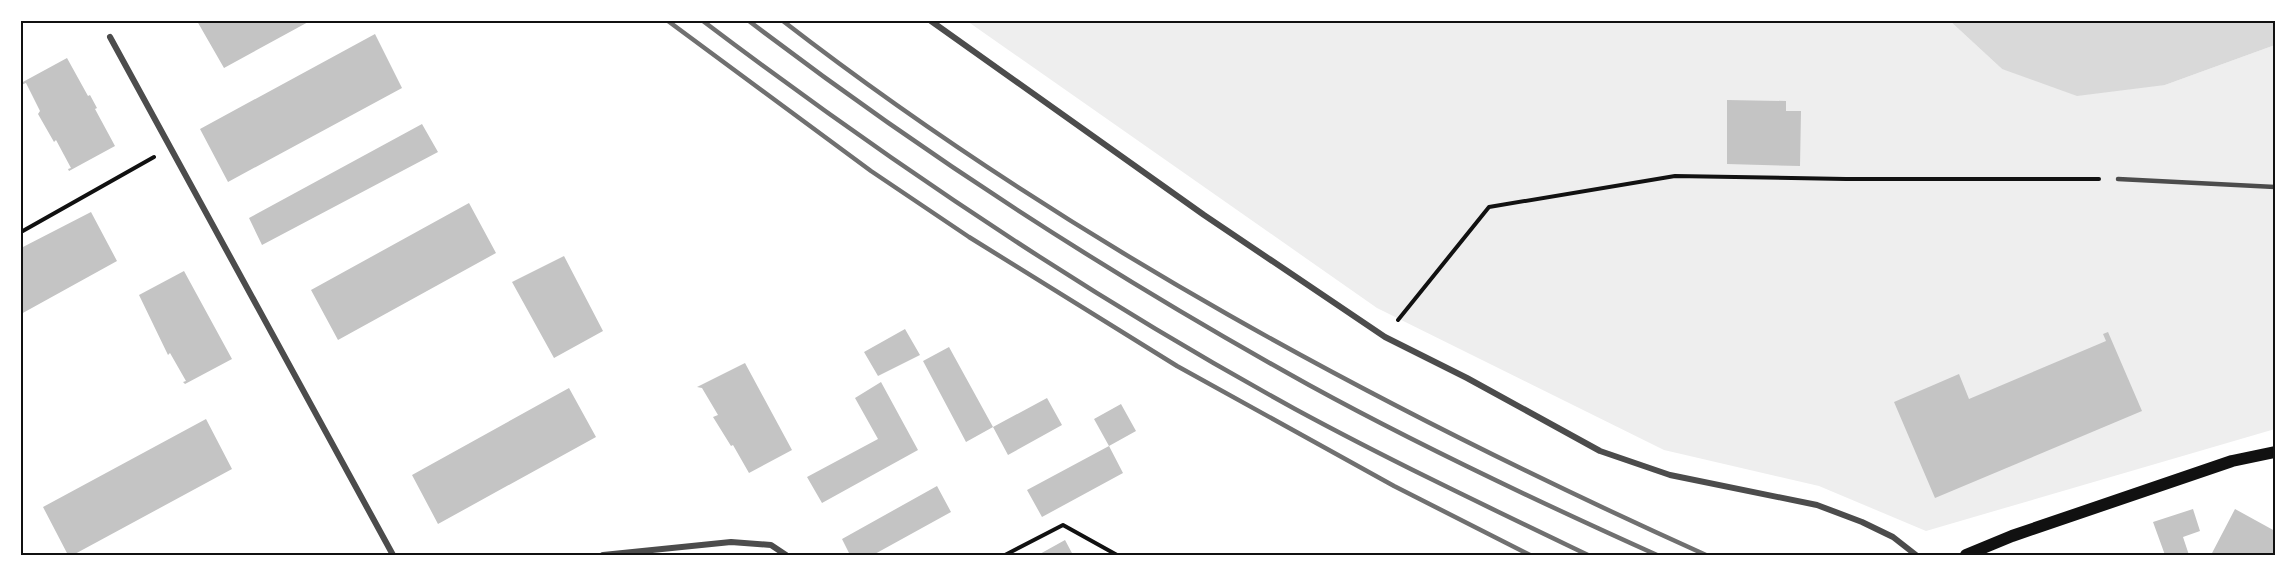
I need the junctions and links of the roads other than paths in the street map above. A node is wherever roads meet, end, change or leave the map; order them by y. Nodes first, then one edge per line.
1 (931, 21) edge
2 (110, 37) dead end
3 (2118, 179) road end
4 (2275, 187) edge
5 (2275, 452) edge
6 (393, 555) edge
7 (603, 555) edge
8 (786, 555) edge
9 (1916, 555) edge
10 (1966, 555) edge

1 - 9 street
2 - 6 street
3 - 4 lane
5 - 10 main road
7 - 8 street

